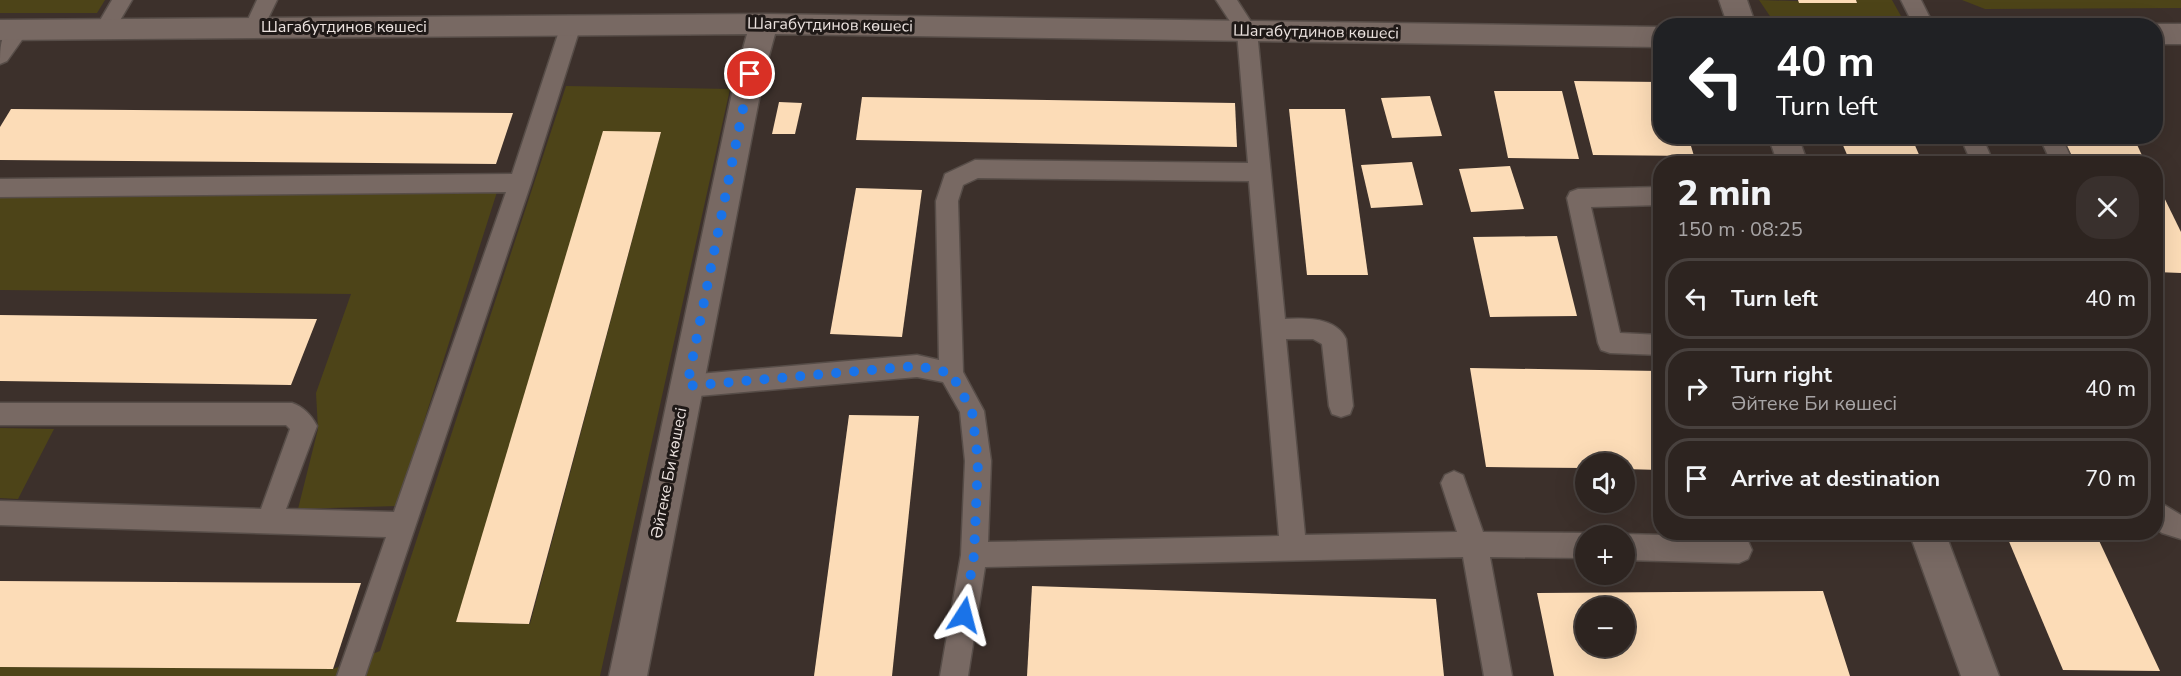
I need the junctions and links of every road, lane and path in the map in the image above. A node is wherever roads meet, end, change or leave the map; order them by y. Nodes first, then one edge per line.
1 (122, 0) edge
2 (267, 0) edge
3 (1226, 0) edge
4 (1733, 0) edge
5 (1911, 0) edge
6 (1739, 18) edge
7 (1920, 18) edge
8 (764, 24) junction
9 (572, 25) junction
10 (254, 28) junction
11 (105, 29) junction
12 (9, 30) edge
13 (1247, 31) junction
14 (2163, 34) edge
15 (2181, 34) edge
16 (1653, 37) edge
17 (0, 56) edge
18 (1259, 172) junction
19 (520, 183) junction
20 (0, 188) edge
21 (1653, 196) edge
22 (1274, 330) junction
23 (1653, 345) edge
24 (951, 373) junction
25 (687, 386) junction
26 (1341, 406) dead end
27 (0, 414) edge
28 (1454, 483) dead end
29 (0, 513) edge
30 (2163, 518) edge
31 (269, 521) junction
32 (404, 525) junction
33 (2181, 527) edge
34 (1931, 540) edge
35 (1474, 544) junction
36 (1575, 546) edge
37 (1635, 547) edge
38 (1293, 548) junction
39 (1739, 550) dead end
40 (974, 555) junction
41 (351, 676) edge
42 (628, 676) edge
43 (954, 676) edge
44 (1498, 676) edge
45 (1980, 676) edge

1 - 11 lane
2 - 10 lane
3 - 13 lane
4 - 6 street
5 - 7 lane
8 - 9 street, Шагабутдинов көшесі
8 - 13 street, Шагабутдинов көшесі
8 - 25 street, Әйтеке Би көшесі
9 - 10 street, Шагабутдинов көшесі
9 - 19 lane
10 - 11 street, Шагабутдинов көшесі
11 - 12 street, Шагабутдинов көшесі
12 - 17 lane
13 - 16 street, Шагабутдинов көшесі
13 - 18 lane
14 - 15 street
18 - 22 lane
18 - 24 lane
19 - 20 lane
19 - 32 lane
21 - 23 lane
22 - 26 lane
22 - 38 lane
24 - 25 lane
24 - 40 lane
25 - 42 street, Әйтеке Би көшесі
27 - 31 lane
28 - 35 lane
29 - 31 lane
30 - 33 lane
31 - 32 lane
32 - 41 lane
34 - 45 street
35 - 36 lane
35 - 38 lane
35 - 44 lane
37 - 39 lane
38 - 40 lane
40 - 43 lane

